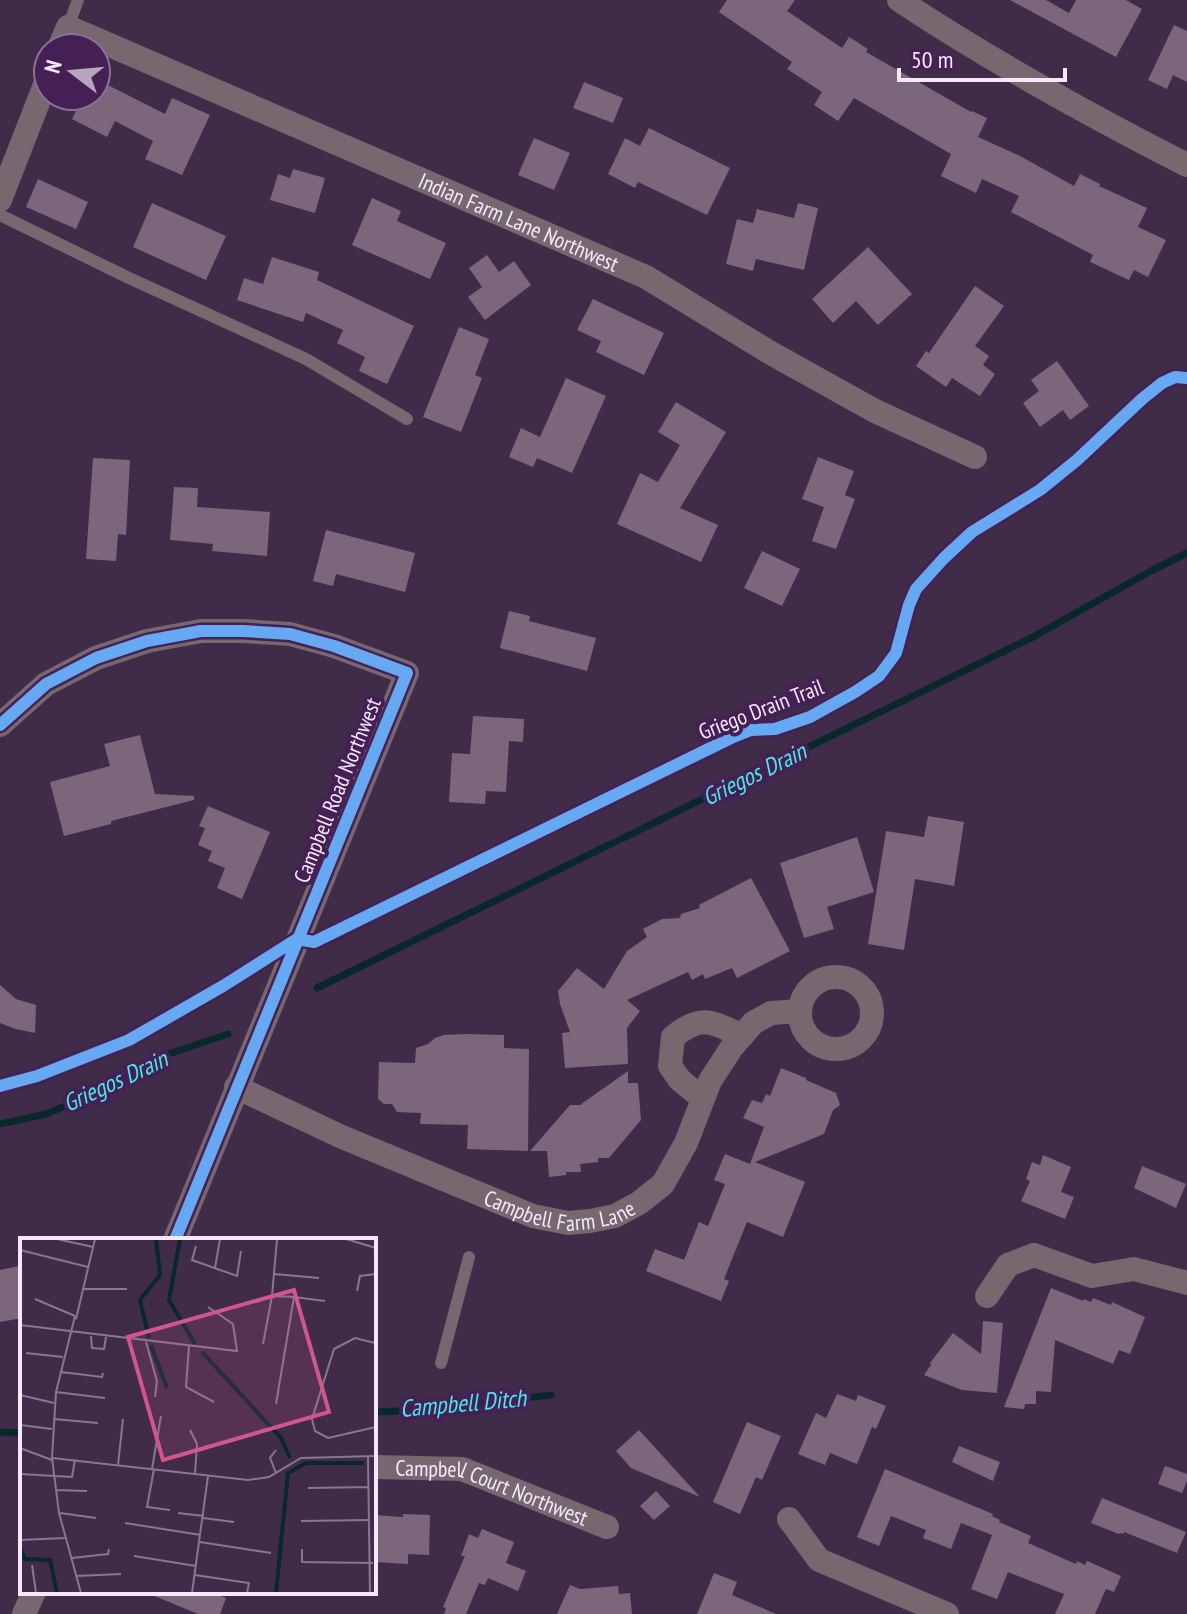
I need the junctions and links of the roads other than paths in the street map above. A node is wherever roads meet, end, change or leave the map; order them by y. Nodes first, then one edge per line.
1 (78, 0) edge
2 (899, 0) edge
3 (66, 32) edge
4 (112, 57) edge
5 (34, 112) edge
6 (1187, 165) edge
7 (0, 200) edge
8 (0, 215) edge
9 (407, 419) dead end
10 (975, 457) dead end
11 (0, 725) edge
12 (800, 1011) dead end
13 (742, 1036) junction
14 (236, 1087) junction
15 (702, 1098) junction
16 (176, 1238) edge
17 (469, 1257) dead end
18 (1187, 1283) edge
19 (987, 1296) dead end
20 (441, 1363) dead end
21 (376, 1467) edge
22 (789, 1519) dead end
23 (607, 1527) dead end
24 (33, 1594) edge
25 (24, 1614) edge
26 (947, 1614) edge

1 - 3 lane
2 - 6 street
4 - 10 street, Indian Farm Lane Northwest
5 - 7 street
8 - 9 lane
11 - 14 street, Campbell Road Northwest
12 - 13 street, Campbell Farm Lane
13 - 15 street, Campbell Farm Lane
13 - 15 street
14 - 15 street, Campbell Farm Lane
14 - 16 street, Campbell Road Northwest
17 - 20 lane
18 - 19 street
21 - 23 street, Campbell Court Northwest
22 - 26 street
24 - 25 street

